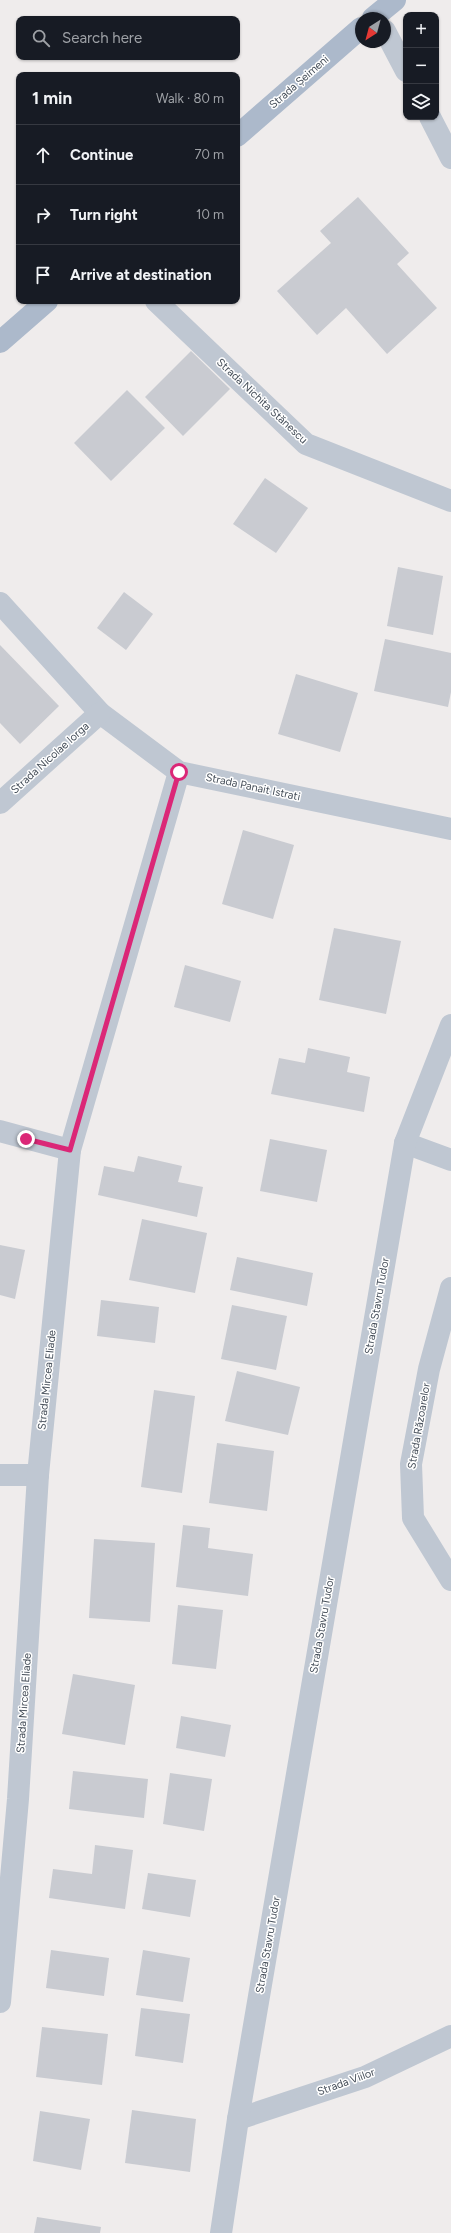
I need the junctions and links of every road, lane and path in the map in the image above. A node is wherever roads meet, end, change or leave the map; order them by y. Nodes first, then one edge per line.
1 (395, 0) edge
2 (384, 12) edge
3 (355, 39) edge
4 (391, 48) edge
5 (403, 67) edge
6 (432, 120) edge
7 (240, 134) edge
8 (451, 158) edge
9 (44, 304) edge
10 (159, 304) edge
11 (0, 342) edge
12 (451, 501) edge
13 (0, 603) edge
14 (100, 713) junction
15 (179, 772) junction
16 (0, 803) edge
17 (451, 828) edge
18 (451, 1025) edge
19 (0, 1131) edge
20 (405, 1143) junction
21 (70, 1150) junction
22 (451, 1160) edge
23 (451, 1288) edge
24 (0, 1475) edge
25 (38, 1475) junction
26 (451, 1580) edge
27 (9, 1798) edge
28 (0, 2002) edge
29 (451, 2036) edge
30 (238, 2119) junction
31 (221, 2233) edge

1 - 2 main road, Strada Șeimeni
3 - 7 main road, Strada Șeimeni
4 - 5 street
6 - 8 street
9 - 11 main road
10 - 12 street, Strada Nichita Stănescu
13 - 14 street, Strada Panait Istrati
14 - 15 street, Strada Panait Istrati
14 - 16 street, Strada Nicolae Iorga
15 - 17 street, Strada Panait Istrati
15 - 21 street, Strada Mircea Eliade
18 - 20 street, Strada Stavru Tudor
19 - 21 street
20 - 22 street
20 - 30 street, Strada Stavru Tudor
21 - 25 street, Strada Mircea Eliade
23 - 26 street, Strada Răzoarelor
24 - 25 street
25 - 27 street, Strada Mircea Eliade
27 - 28 street, Strada Mircea Eliade
29 - 30 street, Strada Viilor
30 - 31 street, Strada Stavru Tudor

